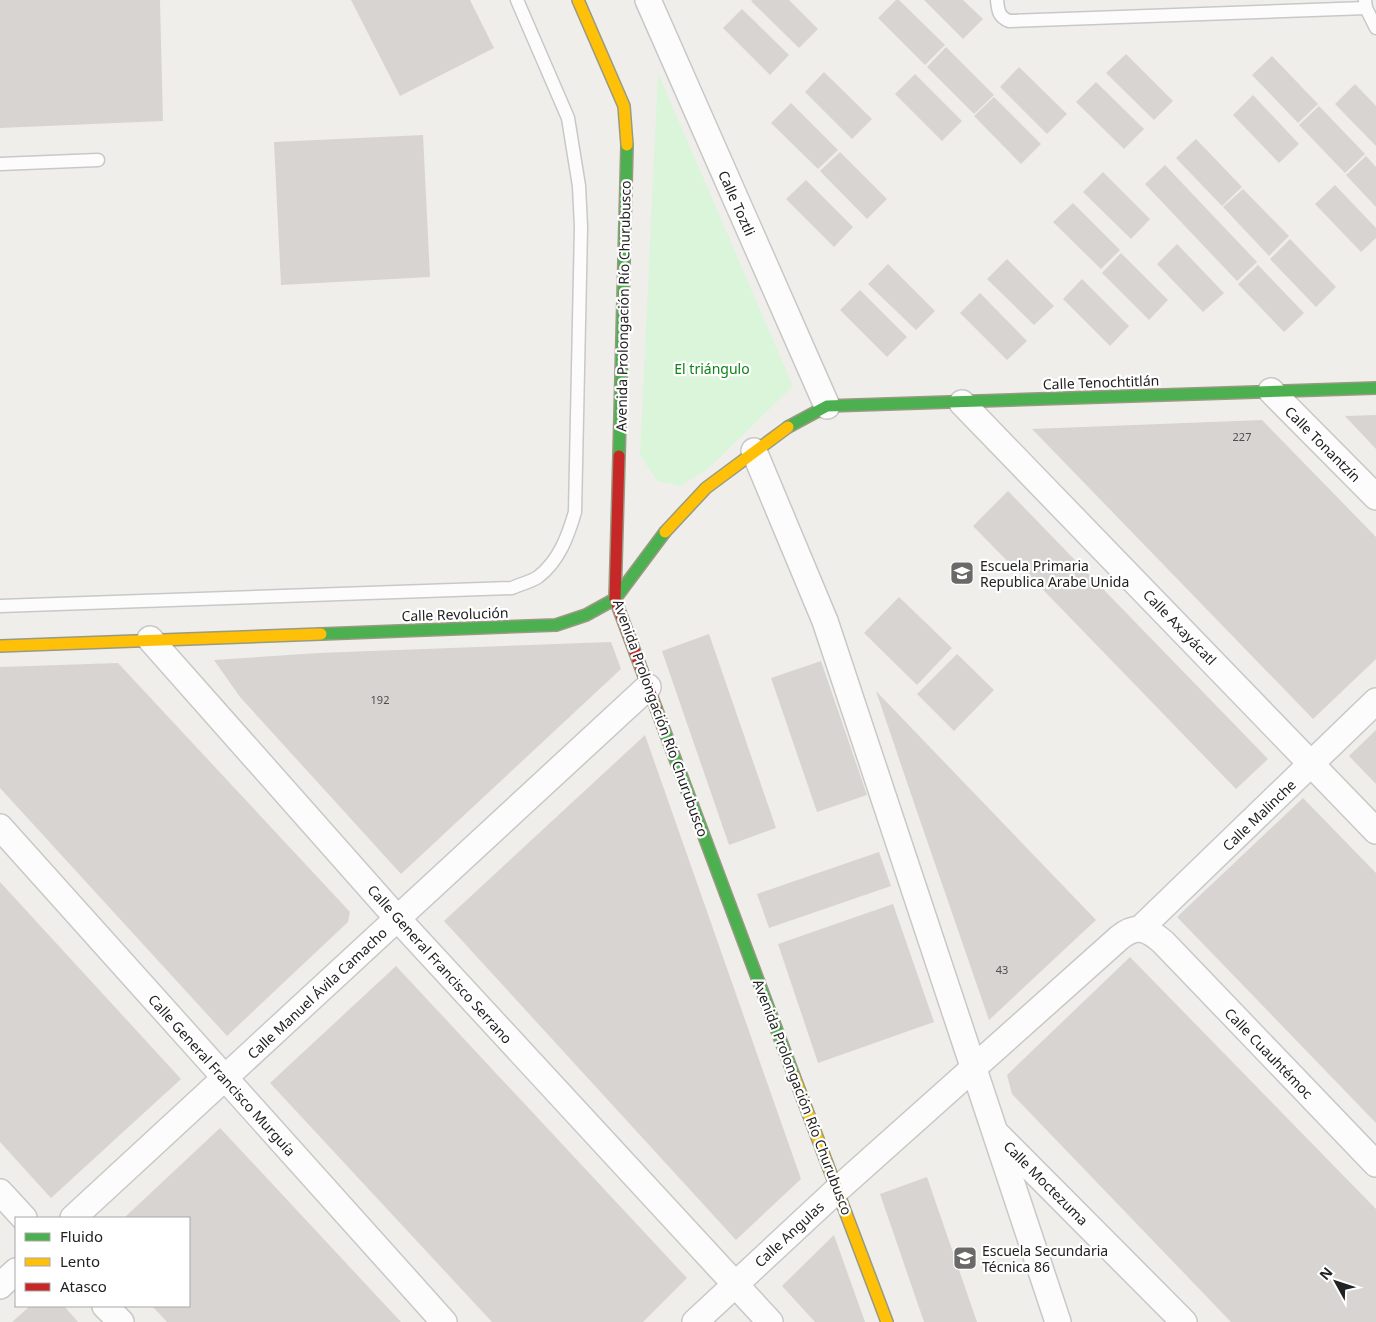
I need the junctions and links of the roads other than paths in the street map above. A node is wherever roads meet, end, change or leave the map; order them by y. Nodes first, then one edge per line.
1 (517, 0) edge
2 (578, 0) edge
3 (648, 0) edge
4 (998, 0) edge
5 (1365, 4) edge
6 (1376, 28) edge
7 (98, 160) dead end
8 (0, 164) edge
9 (1376, 388) edge
10 (1271, 391) junction
11 (962, 402) junction
12 (827, 406) junction
13 (754, 451) junction
14 (1376, 497) edge
15 (615, 599) junction
16 (0, 606) edge
17 (150, 639) junction
18 (0, 646) edge
19 (648, 687) junction
20 (1376, 701) edge
21 (1312, 764) junction
22 (0, 827) edge
23 (1376, 831) edge
24 (397, 918) junction
25 (1141, 928) junction
26 (974, 1067) junction
27 (226, 1079) junction
28 (993, 1130) junction
29 (1376, 1164) edge
30 (838, 1189) junction
31 (0, 1192) edge
32 (23, 1217) edge
33 (74, 1217) edge
34 (15, 1272) edge
35 (735, 1284) junction
36 (0, 1286) edge
37 (107, 1307) edge
38 (120, 1322) edge
39 (444, 1322) edge
40 (695, 1322) edge
41 (770, 1322) edge
42 (887, 1322) edge
43 (1058, 1322) edge
44 (1184, 1322) edge

1 - 16 lane
2 - 15 street, Avenida Prolongación Río Churubusco
3 - 12 street, Calle Toztli
4 - 5 lane
5 - 6 lane
7 - 8 lane
9 - 10 street, Calle Tenochtitlán
10 - 11 street, Calle Tenochtitlán
10 - 14 street, Calle Tonantzín
11 - 12 street, Calle Tenochtitlán
11 - 21 street, Calle Axayácatl
12 - 13 street, Calle Revolución
13 - 15 street, Calle Revolución
13 - 26 street
15 - 17 street, Calle Revolución
15 - 19 street, Avenida Prolongación Río Churubusco
17 - 18 street, Calle Revolución
17 - 24 street, Calle General Francisco Serrano
19 - 24 street, Calle Manuel Ávila Camacho
19 - 30 street, Avenida Prolongación Río Churubusco
20 - 21 street, Calle Malinche
21 - 23 street, Calle Axayácatl
21 - 25 street, Calle Malinche
22 - 27 street, Calle General Francisco Murguía
24 - 27 street, Calle Manuel Ávila Camacho
24 - 35 street, Calle General Francisco Serrano
25 - 26 street, Calle Malinche
25 - 29 street, Calle Cuauhtémoc
26 - 28 street
26 - 30 street, Calle Angulas
27 - 33 street, Calle Manuel Ávila Camacho
27 - 39 street, Calle General Francisco Murguía
28 - 43 street
28 - 44 street, Calle Moctezuma
30 - 35 street, Calle Angulas
30 - 42 street, Avenida Prolongación Río Churubusco
31 - 32 street
34 - 36 street
35 - 40 street, Calle Angulas
35 - 41 street, Calle General Francisco Serrano
37 - 38 street

